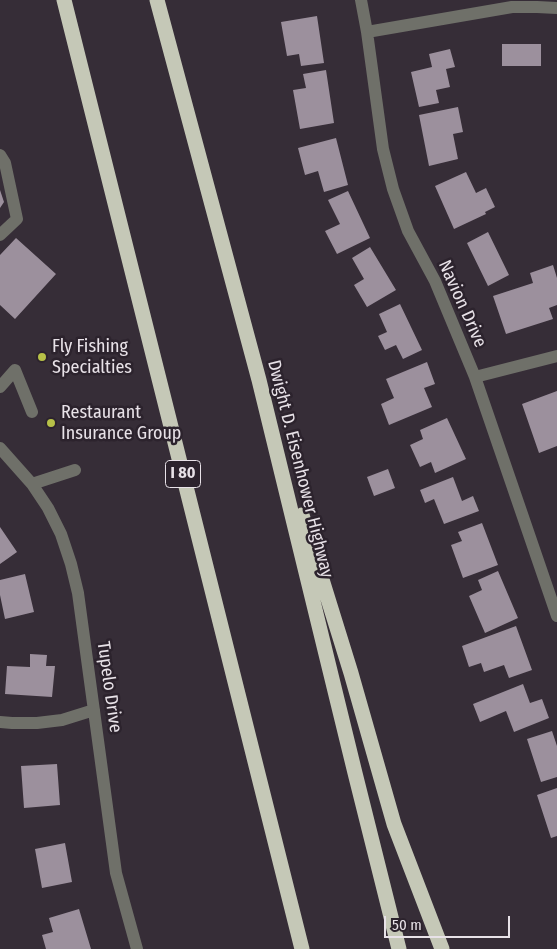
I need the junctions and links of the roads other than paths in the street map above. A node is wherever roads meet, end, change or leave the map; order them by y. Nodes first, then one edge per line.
1 (64, 0) edge
2 (157, 0) edge
3 (361, 0) edge
4 (557, 8) edge
5 (367, 32) junction
6 (0, 156) edge
7 (0, 235) edge
8 (557, 356) edge
9 (475, 377) junction
10 (259, 380) junction
11 (0, 387) edge
12 (32, 412) dead end
13 (0, 448) edge
14 (75, 470) dead end
15 (32, 484) junction
16 (557, 616) edge
17 (94, 710) junction
18 (0, 722) edge
19 (138, 949) edge
20 (302, 949) edge
21 (399, 949) edge
22 (442, 949) edge

1 - 20 highway, I 80
2 - 10 highway, Dwight D. Eisenhower Highway
3 - 5 street, Navion Drive
4 - 5 street
5 - 9 street, Navion Drive
6 - 7 street
8 - 9 street
9 - 16 street, Navion Drive
10 - 21 highway, Dwight D. Eisenhower Highway
10 - 22 highway
11 - 12 street
13 - 15 street, Tupelo Drive
14 - 15 street
15 - 17 street, Tupelo Drive
17 - 18 street
17 - 19 street, Tupelo Drive

